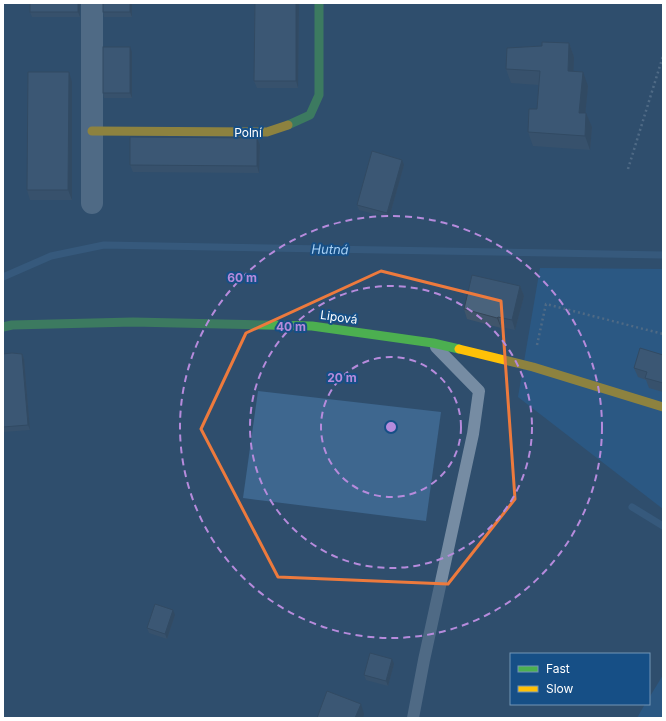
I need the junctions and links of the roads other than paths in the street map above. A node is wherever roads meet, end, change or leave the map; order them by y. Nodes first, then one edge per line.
1 (92, 3) edge
2 (319, 3) edge
3 (92, 131) junction
4 (92, 203) dead end
5 (3, 327) edge
6 (433, 343) junction
7 (663, 407) edge
8 (413, 718) edge

1 - 3 street
2 - 3 street, Polní
3 - 4 street
5 - 6 street, Lipová
6 - 7 street, Lipová
6 - 8 lane

